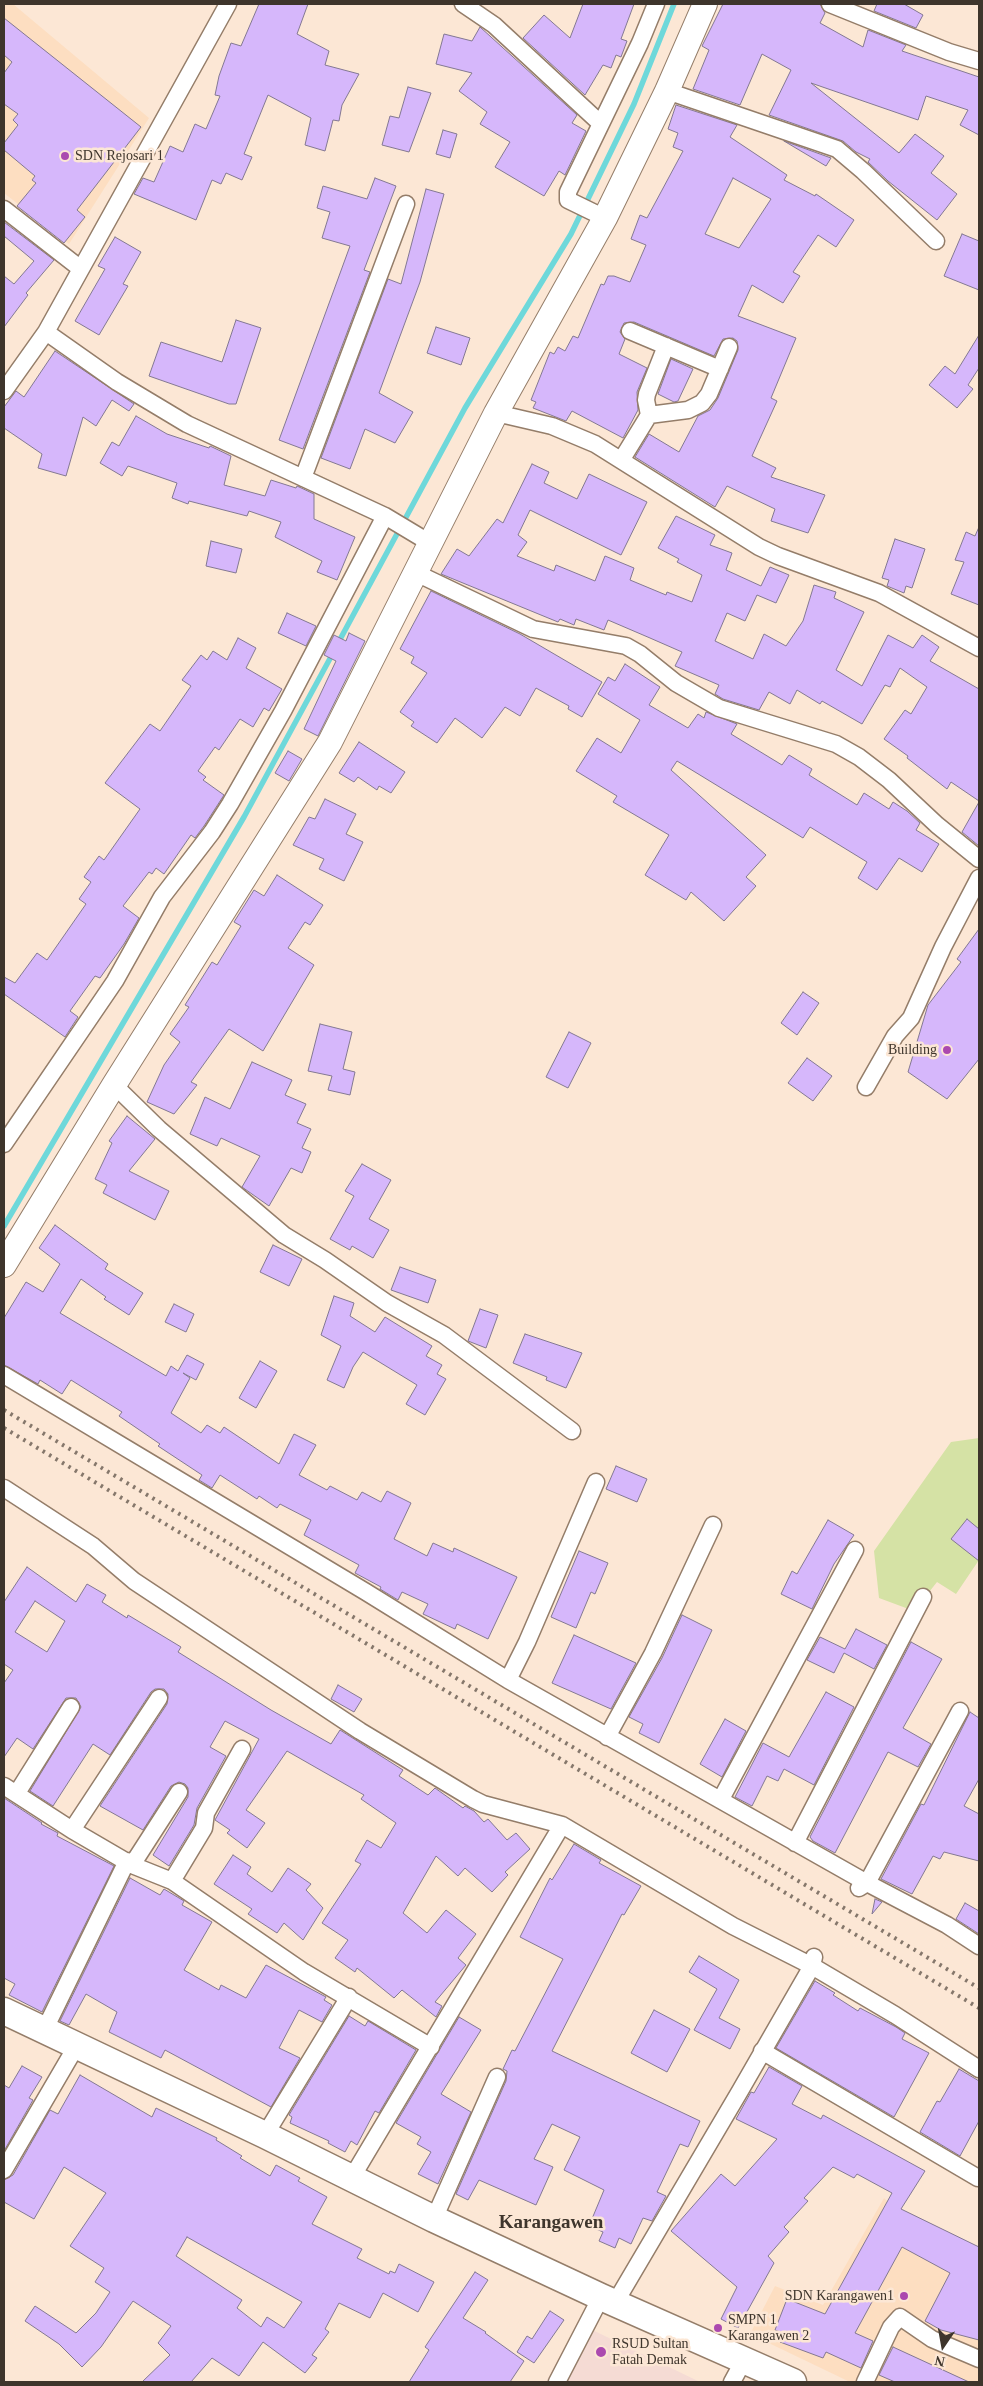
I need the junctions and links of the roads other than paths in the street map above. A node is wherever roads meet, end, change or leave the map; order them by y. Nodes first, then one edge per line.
1 (228, 4) edge
2 (463, 4) edge
3 (656, 4) edge
4 (705, 4) edge
5 (830, 4) edge
6 (979, 61) edge
7 (667, 91) junction
8 (600, 122) junction
9 (406, 204) dead end
10 (4, 208) edge
11 (600, 216) junction
12 (936, 241) dead end
13 (81, 269) junction
14 (630, 331) dead end
15 (46, 332) junction
16 (666, 346) junction
17 (729, 347) dead end
18 (720, 369) junction
19 (4, 390) edge
20 (496, 412) junction
21 (649, 415) junction
22 (622, 459) junction
23 (303, 478) junction
24 (389, 518) junction
25 (422, 538) junction
26 (414, 572) junction
27 (979, 648) edge
28 (979, 859) edge
29 (979, 878) edge
30 (114, 1086) junction
31 (866, 1087) dead end
32 (4, 1144) edge
33 (4, 1265) edge
34 (4, 1375) edge
35 (572, 1431) dead end
36 (596, 1482) dead end
37 (4, 1488) edge
38 (713, 1525) dead end
39 (855, 1550) dead end
40 (923, 1597) dead end
41 (508, 1680) junction
42 (159, 1698) dead end
43 (71, 1707) dead end
44 (960, 1711) dead end
45 (607, 1737) junction
46 (242, 1748) dead end
47 (10, 1789) edge
48 (179, 1792) dead end
49 (721, 1799) junction
50 (562, 1824) junction
51 (72, 1830) junction
52 (795, 1843) junction
53 (129, 1863) junction
54 (172, 1881) junction
55 (861, 1887) junction
56 (979, 1946) edge
57 (812, 1962) junction
58 (349, 1997) junction
59 (4, 2011) edge
60 (45, 2029) junction
61 (77, 2044) junction
62 (431, 2047) junction
63 (762, 2050) junction
64 (979, 2069) edge
65 (496, 2077) dead end
66 (265, 2135) junction
67 (4, 2170) edge
68 (978, 2178) edge
69 (351, 2179) junction
70 (434, 2219) junction
71 (608, 2300) junction
72 (979, 2359) edge
73 (738, 2371) edge
74 (557, 2382) edge
75 (793, 2382) edge
76 (865, 2382) edge

1 - 13 street
2 - 8 street
3 - 8 street
4 - 7 main road
5 - 6 street
7 - 11 main road
7 - 12 street
8 - 11 street
9 - 23 street
10 - 13 street
11 - 20 main road
13 - 15 street
14 - 16 street
15 - 19 street
15 - 23 street
16 - 18 street
16 - 21 street
17 - 18 street
18 - 21 street
20 - 22 street
20 - 25 main road
21 - 22 street
22 - 27 street
23 - 24 street
24 - 25 street
24 - 32 street
25 - 26 main road
26 - 28 street
26 - 30 main road
29 - 31 street
30 - 33 main road
30 - 35 street
34 - 41 street
36 - 41 street
37 - 50 street
38 - 45 street
39 - 49 street
40 - 52 street
41 - 45 street
42 - 51 street
43 - 47 street
44 - 55 street
45 - 49 street
46 - 54 street
47 - 51 street
48 - 53 street
49 - 52 street
50 - 57 street
50 - 62 street
51 - 53 street
52 - 55 street
53 - 54 street
53 - 60 street
54 - 58 street
55 - 56 street
57 - 63 street
57 - 64 street
58 - 62 street
58 - 66 street
59 - 60 main road
60 - 61 main road
61 - 66 main road
61 - 67 street
62 - 69 street
63 - 68 street
63 - 71 street
65 - 70 street
66 - 69 main road
69 - 70 main road
70 - 71 main road
71 - 73 main road
71 - 74 street
72 - 76 street
73 - 75 main road

